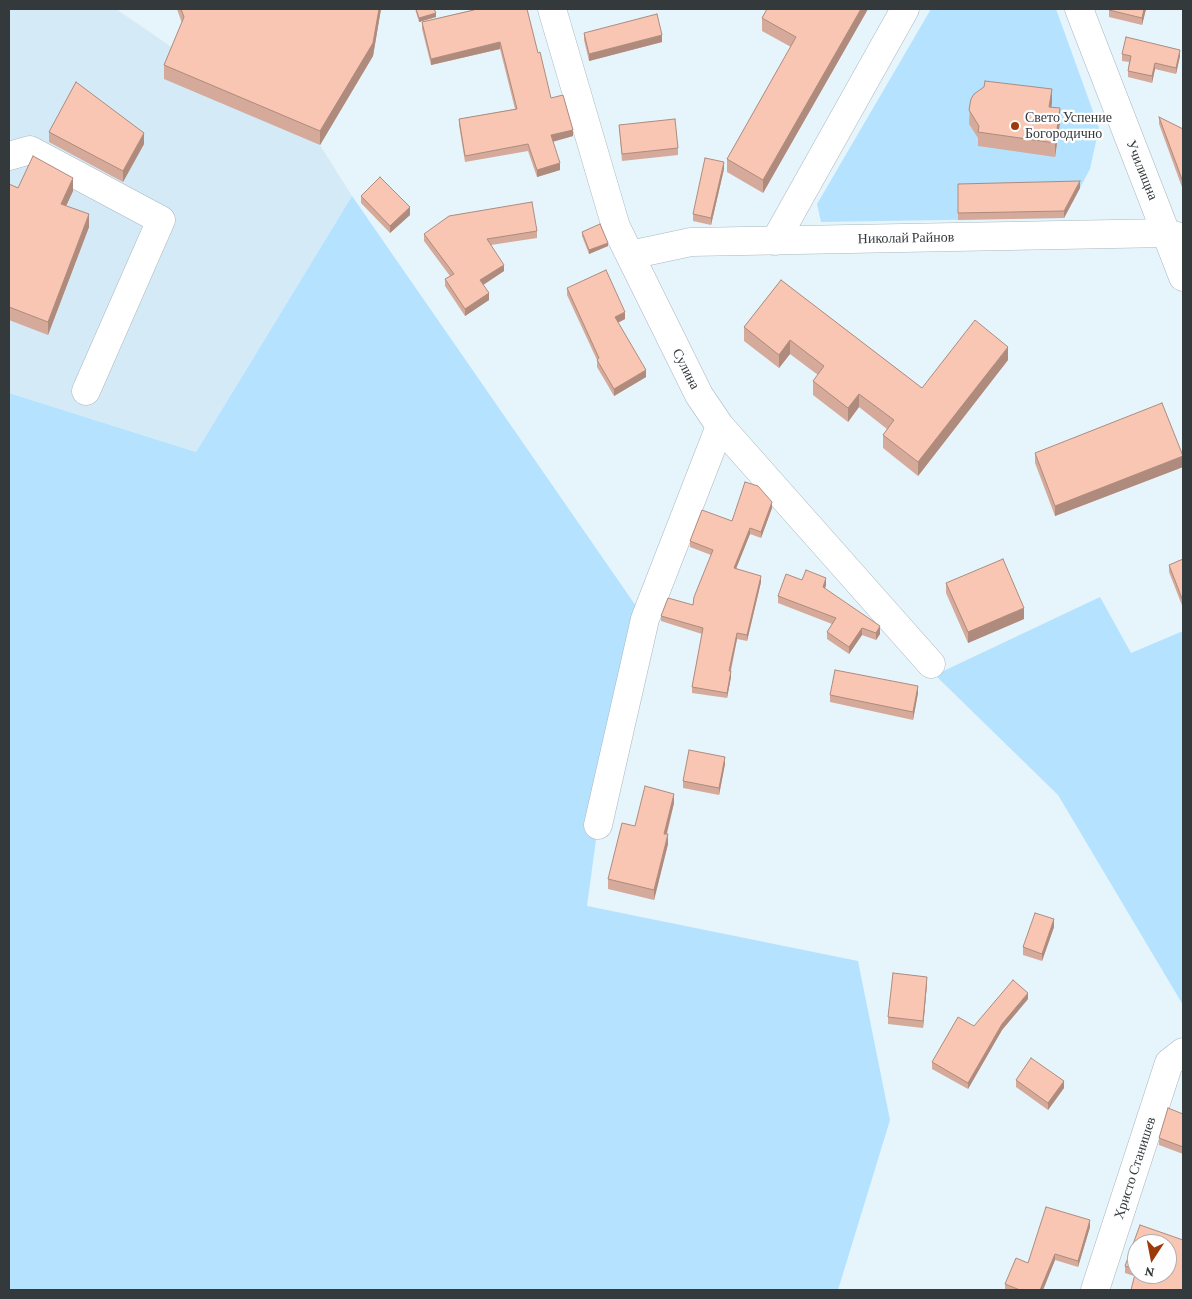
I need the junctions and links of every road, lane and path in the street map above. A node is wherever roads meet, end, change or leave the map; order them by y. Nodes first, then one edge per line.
1 (552, 9) edge
2 (905, 9) edge
3 (1079, 9) edge
4 (9, 156) edge
5 (1175, 235) edge
6 (775, 241) junction
7 (630, 255) junction
8 (1183, 277) edge
9 (86, 392) dead end
10 (720, 426) junction
11 (931, 664) dead end
12 (598, 825) dead end
13 (1183, 1052) edge
14 (1095, 1290) edge

1 - 7 street, Сулина
2 - 6 street
3 - 5 street, Училищна
4 - 9 street
5 - 6 street, Николай Райнов
5 - 8 street, Училищна
6 - 7 street, Николай Райнов
7 - 10 street, Сулина
10 - 11 street, Сулина
10 - 12 street
13 - 14 street, Христо Станишев

